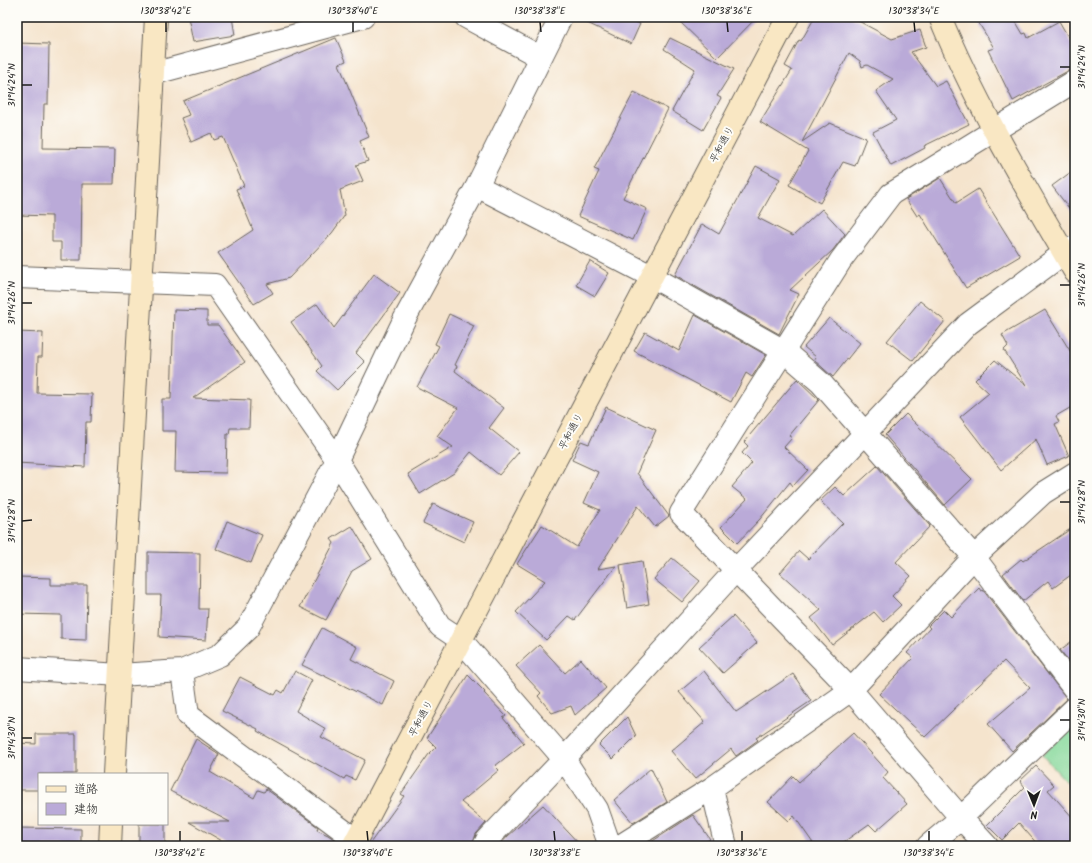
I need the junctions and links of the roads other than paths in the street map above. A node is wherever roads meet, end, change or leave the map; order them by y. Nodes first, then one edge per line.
1 (156, 17) edge
2 (363, 17) edge
3 (466, 17) edge
4 (561, 17) edge
5 (788, 17) edge
6 (940, 17) edge
7 (540, 57) junction
8 (152, 74) junction
9 (1075, 81) edge
10 (993, 131) junction
11 (477, 186) junction
12 (1069, 250) edge
13 (1075, 272) edge
14 (17, 276) edge
15 (651, 276) junction
16 (140, 283) junction
17 (784, 351) junction
18 (865, 434) junction
19 (337, 460) junction
20 (1075, 473) edge
21 (974, 557) junction
22 (735, 571) junction
23 (461, 640) junction
24 (17, 668) edge
25 (182, 670) junction
26 (119, 675) junction
27 (851, 690) junction
28 (1075, 690) edge
29 (1075, 708) edge
30 (564, 759) junction
31 (114, 773) edge
32 (712, 788) junction
33 (961, 818) junction
34 (111, 825) edge
35 (355, 843) edge
36 (110, 846) edge
37 (484, 846) edge
38 (610, 846) edge
39 (620, 846) edge
40 (726, 846) edge
41 (928, 846) edge
42 (987, 846) edge

1 - 8 street
2 - 8 street
3 - 7 street
4 - 7 street
5 - 15 street, 平和通り
6 - 10 street
7 - 11 street
8 - 16 street
9 - 10 street
10 - 12 street
10 - 17 street
11 - 15 street
11 - 19 street
12 - 13 street
12 - 18 street
14 - 16 street
15 - 17 street
15 - 23 street, 平和通り
16 - 19 street
16 - 26 street
17 - 18 street
17 - 22 street
18 - 21 street
18 - 22 street
19 - 23 street
19 - 25 street
20 - 21 street
21 - 27 street
21 - 28 street
22 - 27 street
22 - 30 street
23 - 30 street
23 - 35 street, 平和通り
24 - 26 street
25 - 26 street
25 - 35 street
26 - 31 street
27 - 32 street
27 - 33 street
29 - 33 street
30 - 37 street
30 - 38 street
32 - 39 street
32 - 40 street
33 - 41 street
33 - 42 street
34 - 36 street

